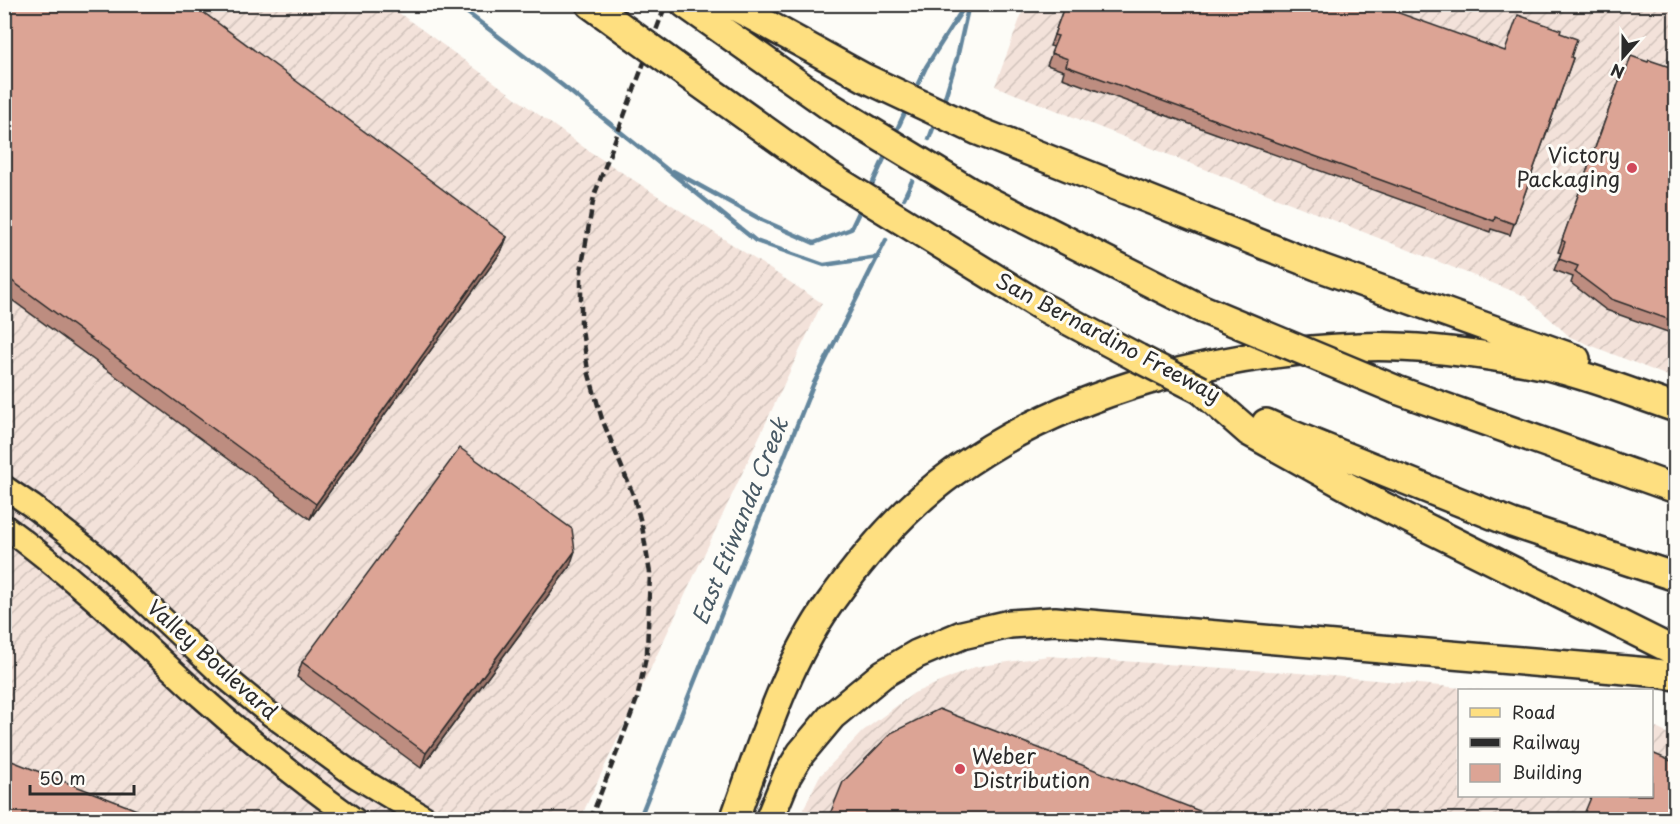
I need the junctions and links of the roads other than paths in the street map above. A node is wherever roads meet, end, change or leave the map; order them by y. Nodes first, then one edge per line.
1 (590, 4) edge
2 (730, 4) edge
3 (690, 8) edge
4 (1201, 390) junction
5 (1676, 396) edge
6 (1676, 408) edge
7 (4, 487) edge
8 (1676, 489) edge
9 (4, 526) edge
10 (1676, 577) edge
11 (1676, 652) edge
12 (1662, 674) edge
13 (355, 819) edge
14 (429, 819) edge
15 (734, 819) edge
16 (769, 819) edge

1 - 4 highway, San Bernardino Freeway, bridge
2 - 5 highway
3 - 8 highway, bridge
4 - 10 highway, San Bernardino Freeway
4 - 11 highway
6 - 15 highway
7 - 14 main road, Valley Boulevard
9 - 13 main road, Valley Boulevard
12 - 16 highway

